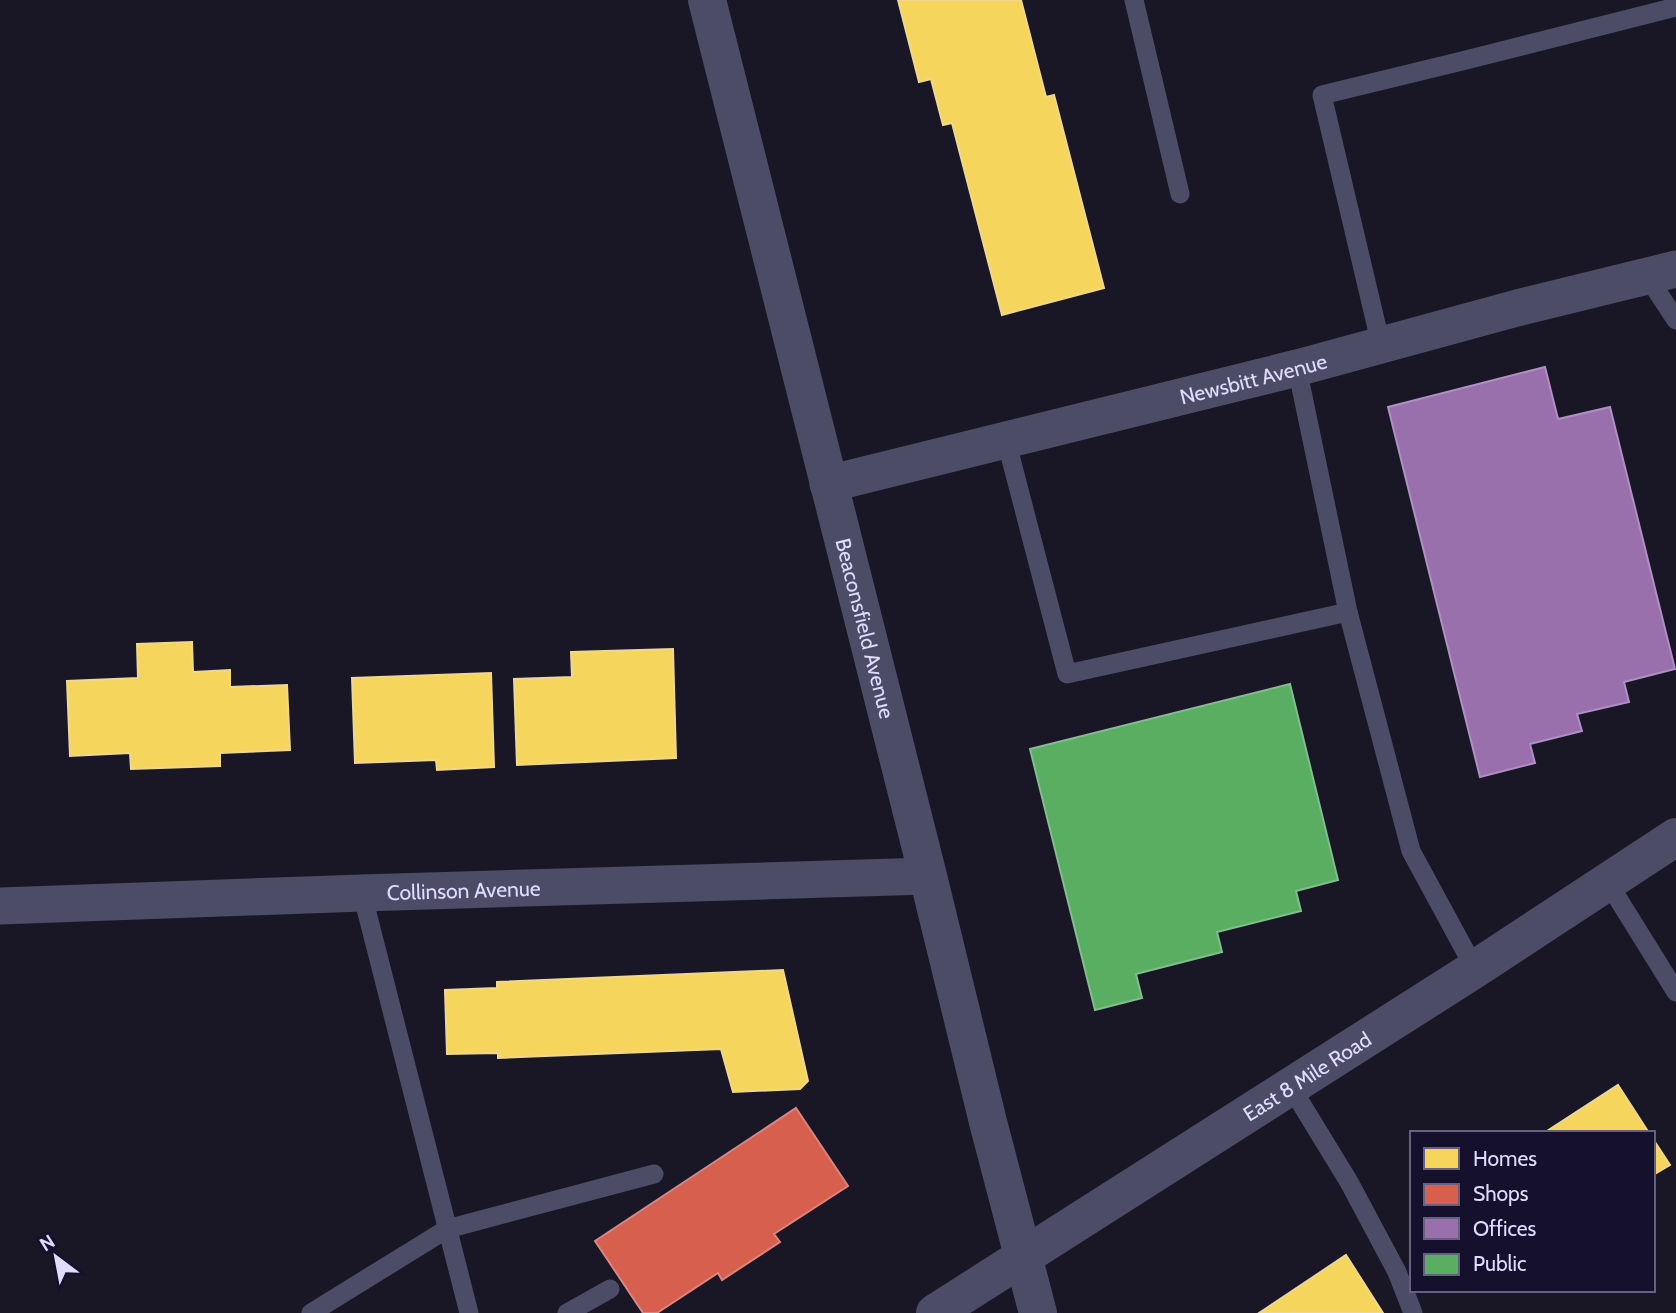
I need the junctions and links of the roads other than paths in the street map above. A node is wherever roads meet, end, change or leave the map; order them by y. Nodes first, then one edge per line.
1 (707, 0) edge
2 (1136, 1) edge
3 (1676, 7) edge
4 (1180, 194) dead end
5 (1661, 272) edge
6 (1676, 320) edge
7 (1381, 345) junction
8 (1297, 368) junction
9 (1006, 440) junction
10 (828, 484) junction
11 (1348, 612) junction
12 (1676, 837) edge
13 (928, 876) junction
14 (1607, 881) junction
15 (362, 893) junction
16 (0, 906) edge
17 (1475, 969) junction
18 (1676, 992) edge
19 (1291, 1087) junction
20 (654, 1174) dead end
21 (447, 1229) junction
22 (1023, 1256) junction
23 (610, 1289) dead end
24 (311, 1313) edge
25 (469, 1313) edge
26 (567, 1313) edge
27 (935, 1313) edge
28 (1038, 1313) edge
29 (1413, 1313) edge

1 - 10 street, Beaconsfield Avenue
2 - 4 lane
3 - 7 lane
5 - 6 lane
5 - 7 street, Newsbitt Avenue
7 - 8 street, Newsbitt Avenue
8 - 9 street, Newsbitt Avenue
8 - 11 lane
9 - 10 street, Newsbitt Avenue
9 - 11 lane
10 - 13 street, Beaconsfield Avenue
11 - 17 lane
12 - 14 street, East 8 Mile Road
13 - 15 street, Collinson Avenue
13 - 22 street, Beaconsfield Avenue
14 - 17 street, East 8 Mile Road
14 - 18 lane
15 - 16 street, Collinson Avenue
15 - 21 lane
17 - 19 street, East 8 Mile Road
19 - 22 street, East 8 Mile Road
19 - 29 lane
20 - 21 lane
21 - 24 lane
21 - 25 lane
22 - 27 street, East 8 Mile Road
22 - 28 street, Beaconsfield Avenue
23 - 26 lane

